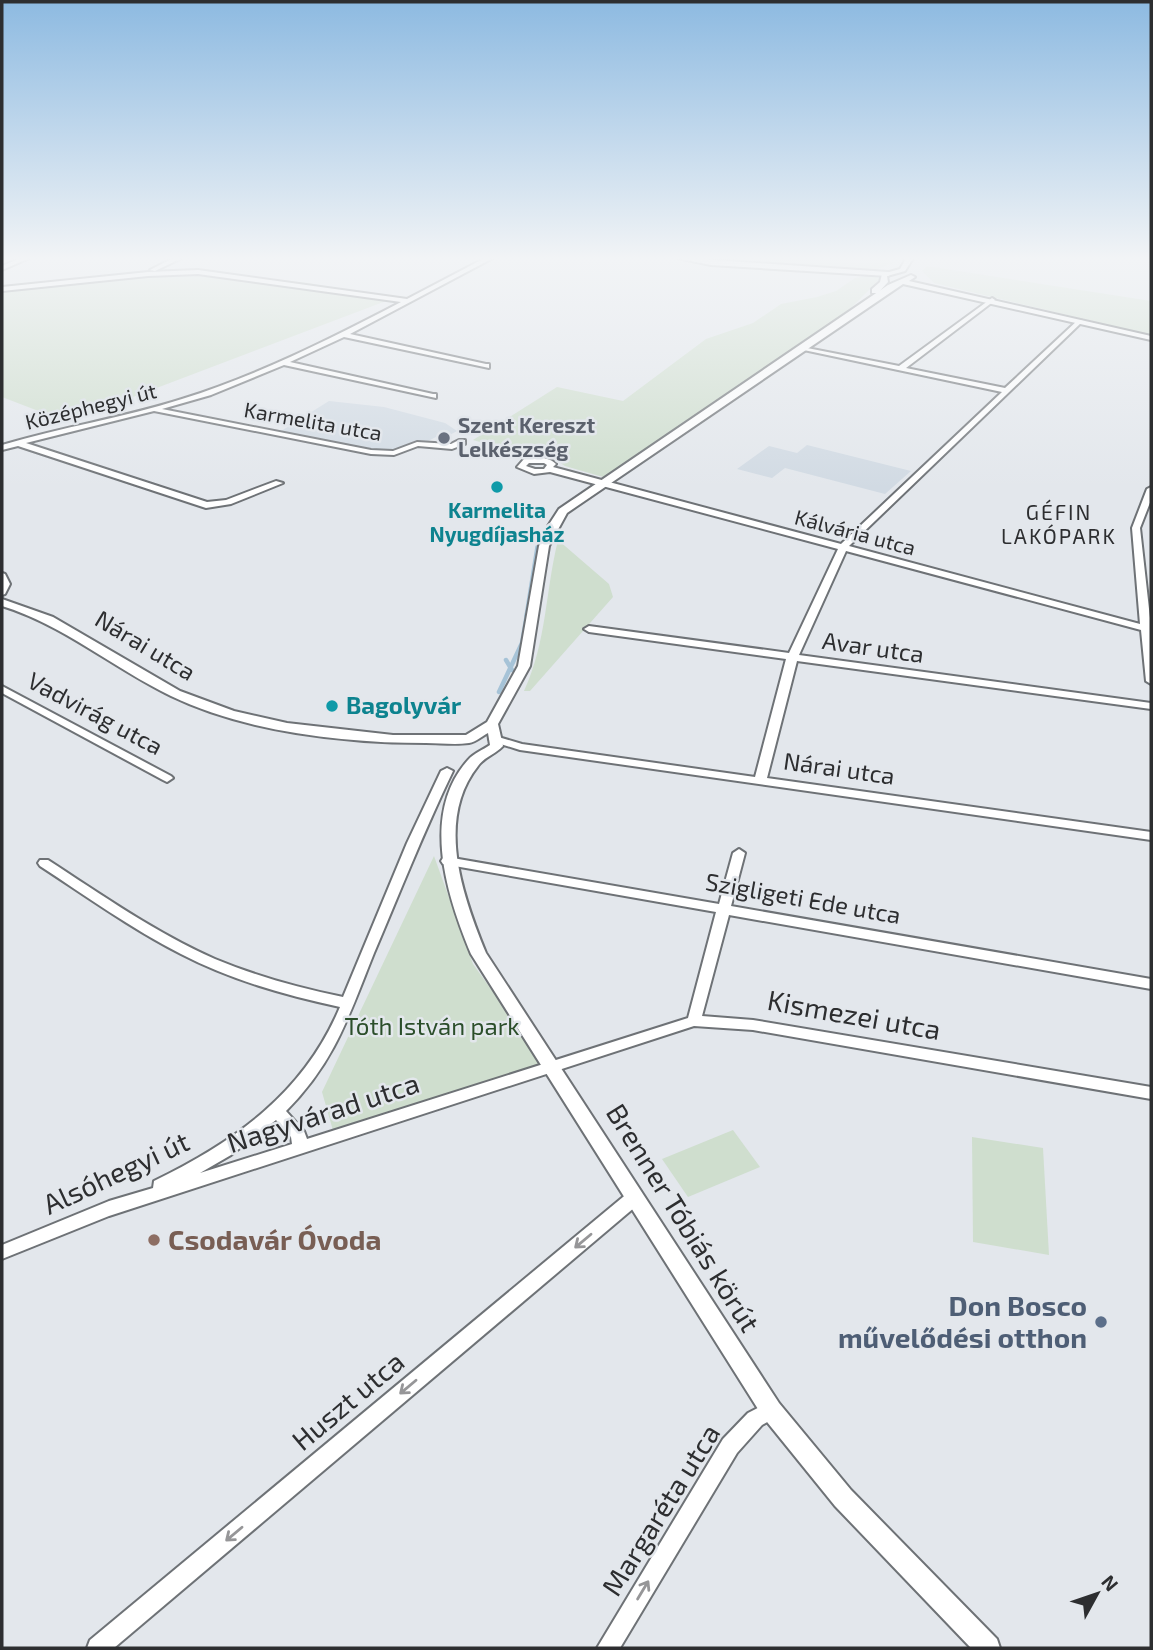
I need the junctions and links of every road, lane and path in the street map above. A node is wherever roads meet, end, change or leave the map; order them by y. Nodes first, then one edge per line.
1 (823, 334) edge
2 (947, 334) edge
3 (1066, 334) edge
4 (346, 335) joint
5 (802, 349) junction
6 (282, 363) junction
7 (486, 366) dead end
8 (900, 369) junction
9 (1004, 390) junction
10 (433, 396) dead end
11 (157, 410) junction
12 (462, 442) dead end
13 (18, 443) junction
14 (2, 448) edge
15 (550, 469) dead end
16 (279, 483) dead end
17 (601, 484) junction
18 (1151, 489) edge
19 (1136, 528) junction
20 (1151, 531) edge
21 (843, 547) junction
22 (2, 576) edge
23 (2, 592) edge
24 (2, 602) edge
25 (590, 629) dead end
26 (1149, 630) edge
27 (792, 658) junction
28 (1151, 681) edge
29 (2, 689) edge
30 (1151, 706) edge
31 (492, 724) junction
32 (469, 743) junction
33 (493, 745) junction
34 (471, 765) junction
35 (447, 771) dead end
36 (167, 778) dead end
37 (760, 781) junction
38 (1151, 836) edge
39 (739, 853) dead end
40 (447, 861) junction
41 (44, 863) dead end
42 (724, 908) junction
43 (1151, 984) edge
44 (347, 1003) junction
45 (694, 1021) junction
46 (552, 1067) junction
47 (1151, 1093) edge
48 (278, 1111) junction
49 (302, 1147) junction
50 (635, 1197) junction
51 (109, 1209) junction
52 (2, 1252) edge
53 (771, 1410) junction
54 (98, 1648) edge
55 (608, 1648) edge
56 (988, 1648) edge

1 - 5 street
2 - 8 street
3 - 9 street
4 - 6 street, Középhegyi út
4 - 7 street
5 - 8 street
5 - 17 street
6 - 10 street
6 - 11 street, Középhegyi út
8 - 9 street
9 - 21 street
11 - 12 street, Karmelita utca
11 - 13 street, Középhegyi út
13 - 14 street, Középhegyi út
13 - 16 street
15 - 17 street, Kálvária utca
17 - 21 street, Kálvária utca
17 - 31 street
18 - 19 street
19 - 20 street
19 - 26 street
21 - 26 street, Kálvária utca
21 - 27 street
22 - 23 street
24 - 32 street, Nárai utca
25 - 27 street, Avar utca
26 - 28 street
27 - 30 street, Avar utca
27 - 37 street
29 - 36 street, Vadvirág utca
31 - 32 street
31 - 33 street
32 - 33 street
32 - 34 street
33 - 34 street
33 - 37 street, Nárai utca
34 - 40 street, Brenner Tóbiás körút
35 - 44 street, Alsóhegyi út
37 - 38 street, Nárai utca
39 - 42 street
40 - 42 street, Szigligeti Ede utca
40 - 46 street, Brenner Tóbiás körút
41 - 44 street
42 - 43 street, Szigligeti Ede utca
42 - 45 street
44 - 48 street, Alsóhegyi út
45 - 46 street, Kismezei utca
45 - 47 street, Kismezei utca
46 - 49 street, Nagyvárad utca
46 - 50 street, Brenner Tóbiás körút
48 - 49 street
48 - 51 street, Alsóhegyi út
49 - 51 street, Nagyvárad utca
50 - 53 street, Brenner Tóbiás körút
50 -> 54 street, Huszt utca
51 - 52 street, Alsóhegyi út
55 -> 53 street, Margaréta utca
53 - 56 street, Brenner Tóbiás körút

